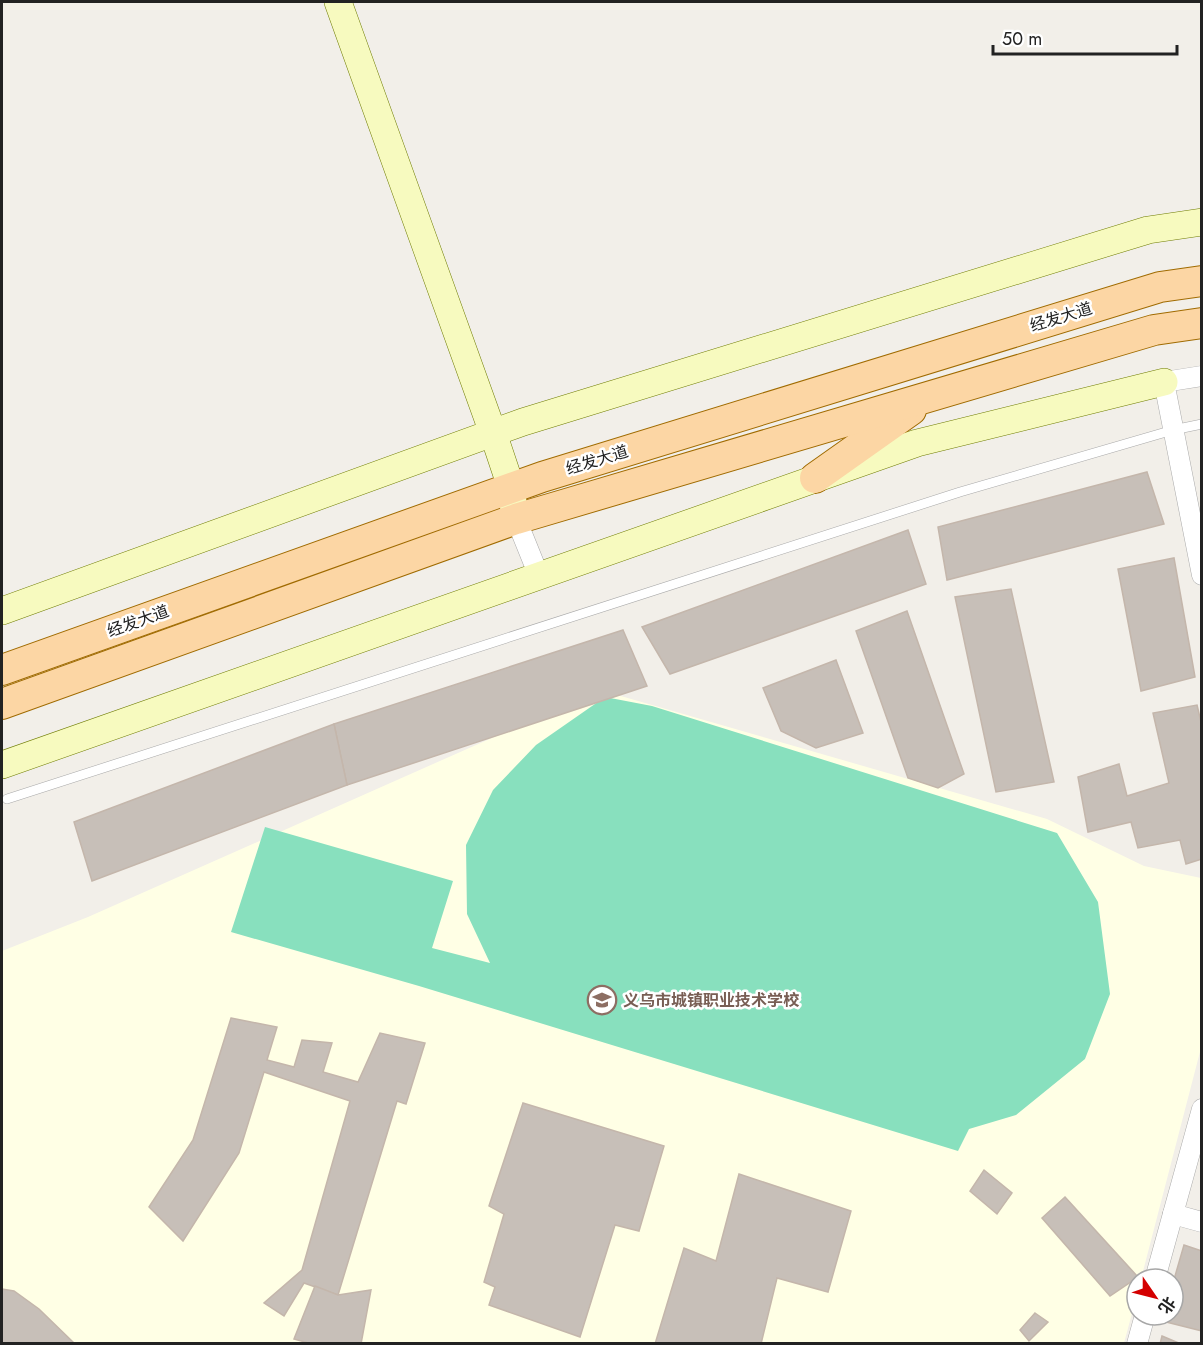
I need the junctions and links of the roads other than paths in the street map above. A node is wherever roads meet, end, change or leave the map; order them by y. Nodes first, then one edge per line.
1 (338, 2) edge
2 (1202, 222) edge
3 (1202, 281) edge
4 (1202, 323) edge
5 (1202, 376) edge
6 (1164, 382) junction
7 (930, 396) junction
8 (1202, 424) edge
9 (1173, 430) junction
10 (493, 433) junction
11 (815, 478) junction
12 (511, 488) junction
13 (516, 519) junction
14 (1202, 575) edge
15 (539, 576) junction
16 (2, 611) edge
17 (2, 670) edge
18 (2, 704) edge
19 (2, 765) edge
20 (7, 799) dead end
21 (1202, 1109) edge
22 (1173, 1214) junction
23 (1202, 1222) edge
24 (1158, 1267) edge
25 (1142, 1327) edge
26 (1137, 1344) edge

1 - 10 main road
2 - 10 main road
3 - 12 main road, 经发大道
4 - 7 main road, 经发大道
5 - 6 street
6 - 9 street
6 - 11 main road
7 - 11 main road
7 - 13 main road, 经发大道
8 - 9 lane
9 - 14 street
9 - 20 lane
10 - 12 main road
10 - 16 main road
11 - 15 main road
12 - 13 main road
12 - 17 main road, 经发大道
13 - 15 street
13 - 18 main road, 经发大道
15 - 19 main road
21 - 22 street
22 - 23 street
22 - 24 street
25 - 26 street

